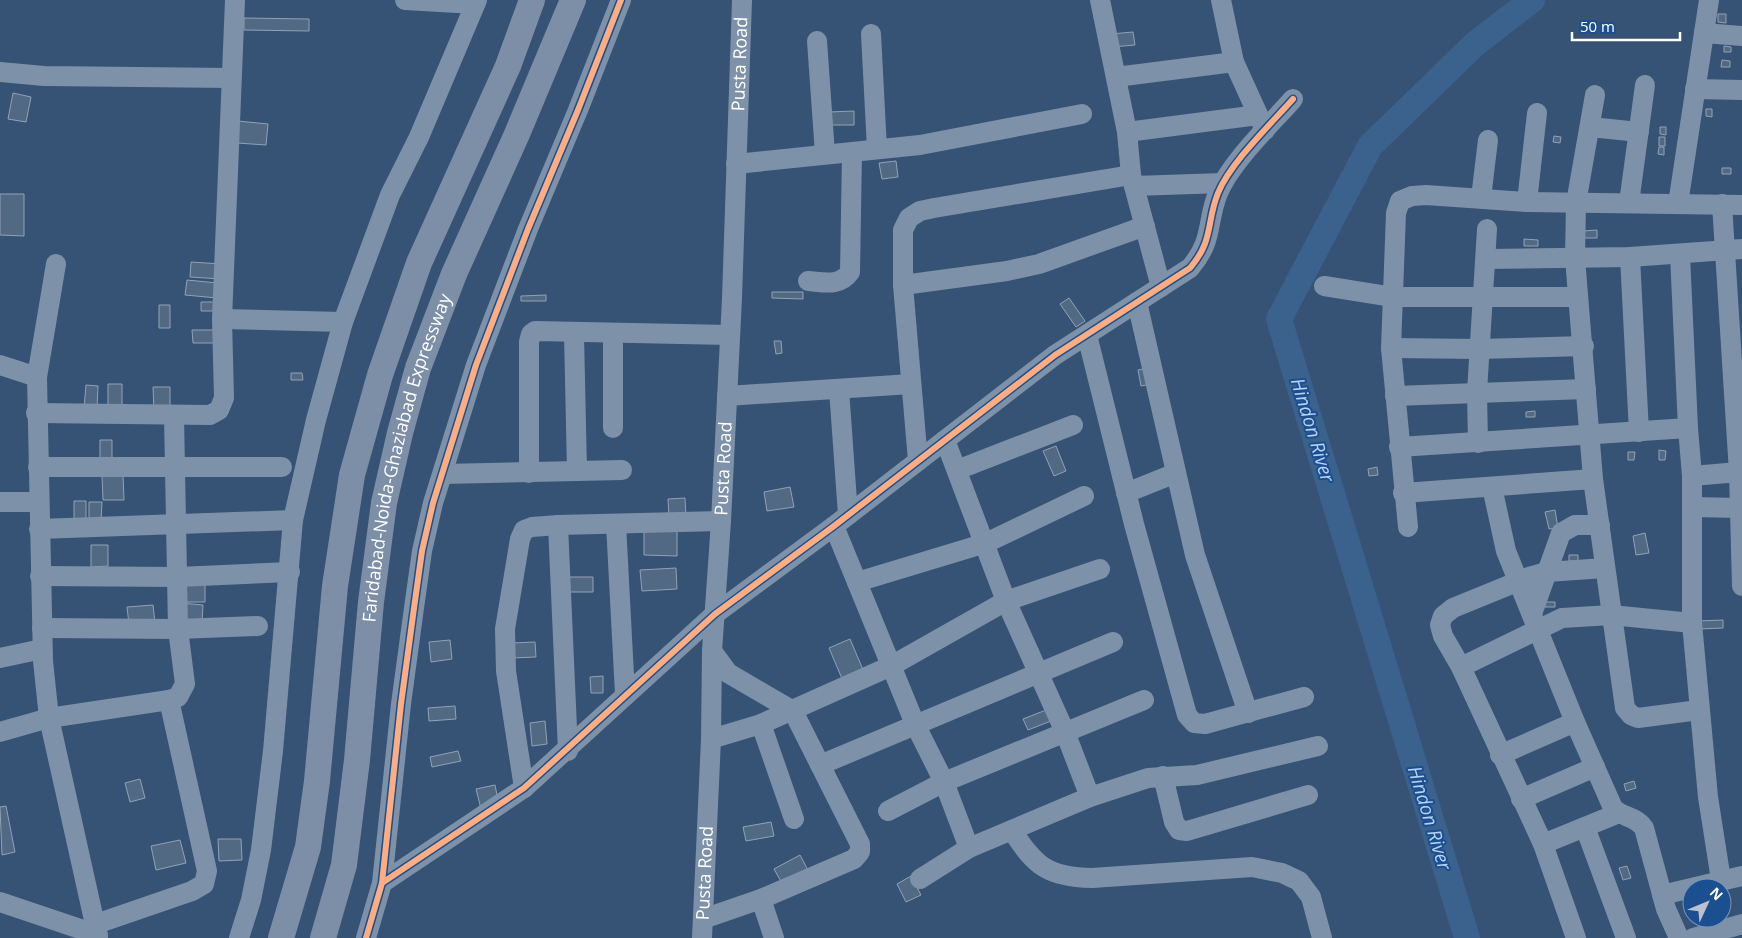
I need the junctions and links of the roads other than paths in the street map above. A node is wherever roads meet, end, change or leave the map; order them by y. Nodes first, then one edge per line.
1 (235, 0) edge
2 (405, 0) edge
3 (532, 0) edge
4 (573, 0) edge
5 (621, 0) edge
6 (742, 0) edge
7 (1100, 0) edge
8 (1221, 0) edge
9 (1709, 0) edge
10 (476, 2) edge
11 (1704, 33) junction
12 (871, 34) dead end
13 (1742, 36) edge
14 (817, 42) dead end
15 (1234, 62) junction
16 (0, 72) edge
17 (1116, 77) junction
18 (231, 78) junction
19 (1645, 85) dead end
20 (1696, 90) junction
21 (1742, 90) edge
22 (1595, 95) dead end
23 (1293, 100) dead end
24 (1537, 113) dead end
25 (1082, 114) dead end
26 (1262, 123) junction
27 (1590, 126) junction
28 (1127, 132) junction
29 (1638, 132) junction
30 (1488, 140) dead end
31 (877, 149) junction
32 (852, 153) junction
33 (825, 154) junction
34 (736, 164) junction
35 (1133, 181) junction
36 (1223, 183) junction
37 (1481, 198) junction
38 (1527, 202) junction
39 (1576, 203) junction
40 (1629, 203) junction
41 (1678, 204) junction
42 (1732, 204) edge
43 (1145, 226) junction
44 (1487, 229) dead end
45 (1734, 250) edge
46 (1680, 255) junction
47 (1630, 257) junction
48 (1486, 258) junction
49 (1575, 258) junction
50 (56, 264) dead end
51 (808, 281) dead end
52 (903, 285) junction
53 (1324, 286) dead end
54 (1161, 287) junction
55 (1482, 296) junction
56 (1393, 297) junction
57 (1578, 297) junction
58 (1137, 302) junction
59 (222, 319) junction
60 (343, 322) junction
61 (574, 334) junction
62 (613, 334) junction
63 (730, 335) junction
64 (1087, 335) junction
65 (1584, 346) junction
66 (1391, 348) junction
67 (1479, 349) junction
68 (0, 365) edge
69 (37, 377) junction
70 (911, 384) junction
71 (839, 389) junction
72 (1586, 389) junction
73 (1477, 392) junction
74 (727, 396) junction
75 (1395, 396) junction
76 (36, 414) junction
77 (174, 415) junction
78 (1073, 425) dead end
79 (613, 428) dead end
80 (1688, 428) junction
81 (1639, 432) junction
82 (1589, 436) junction
83 (945, 440) junction
84 (1478, 443) junction
85 (1399, 447) junction
86 (918, 461) junction
87 (38, 467) junction
88 (175, 467) junction
89 (282, 467) dead end
90 (622, 470) dead end
91 (957, 470) junction
92 (577, 471) junction
93 (1739, 472) junction
94 (529, 473) junction
95 (442, 474) junction
96 (1176, 474) junction
97 (1692, 476) junction
98 (1594, 479) junction
99 (1492, 487) junction
100 (1126, 493) junction
101 (1403, 493) junction
102 (1084, 496) dead end
103 (0, 502) edge
104 (38, 502) junction
105 (1692, 507) junction
106 (1740, 508) junction
107 (293, 520) junction
108 (722, 521) junction
109 (841, 521) junction
110 (616, 524) junction
111 (176, 525) junction
112 (558, 525) junction
113 (1600, 525) junction
114 (1408, 527) dead end
115 (39, 529) junction
116 (986, 544) junction
117 (1605, 568) junction
118 (1100, 569) dead end
119 (290, 572) junction
120 (1547, 572) junction
121 (40, 576) junction
122 (178, 577) junction
123 (1520, 581) junction
124 (857, 582) junction
125 (1742, 586) edge
126 (1006, 600) junction
127 (714, 614) junction
128 (1612, 615) junction
129 (1536, 623) junction
130 (1692, 623) junction
131 (258, 626) dead end
132 (42, 628) junction
133 (178, 628) junction
134 (1113, 642) dead end
135 (42, 649) junction
136 (712, 651) junction
137 (0, 658) edge
138 (891, 666) junction
139 (1462, 667) junction
140 (1038, 674) junction
141 (625, 694) junction
142 (1304, 697) dead end
143 (169, 700) junction
144 (1144, 700) dead end
145 (1699, 710) junction
146 (793, 711) junction
147 (1248, 713) junction
148 (50, 718) junction
149 (1575, 722) junction
150 (761, 724) junction
151 (915, 724) junction
152 (0, 732) edge
153 (1065, 732) junction
154 (711, 739) junction
155 (1318, 746) dead end
156 (568, 751) junction
157 (1500, 755) junction
158 (820, 765) junction
159 (1595, 767) junction
160 (1162, 776) junction
161 (944, 782) junction
162 (524, 788) junction
163 (1308, 795) dead end
164 (1090, 798) junction
165 (1521, 799) junction
166 (888, 811) dead end
167 (1618, 813) junction
168 (794, 820) dead end
169 (1584, 827) junction
170 (1012, 830) junction
171 (1543, 844) junction
172 (970, 848) junction
173 (1721, 878) edge
174 (920, 879) dead end
175 (382, 883) junction
176 (1682, 890) edge
177 (1662, 895) junction
178 (761, 899) junction
179 (0, 902) edge
180 (1742, 924) edge
181 (702, 928) edge
182 (97, 932) edge
183 (239, 938) edge
184 (281, 938) edge
185 (323, 938) edge
186 (366, 938) edge
187 (774, 938) edge
188 (1322, 938) edge
189 (1576, 938) edge
190 (1626, 938) edge
191 (1679, 938) edge
192 (1692, 938) edge

1 - 18 street
2 - 10 street
3 - 184 main road, Faridabad-Noida-Ghaziabad Expressway
4 - 185 main road, Faridabad-Noida-Ghaziabad Expressway
5 - 95 street
6 - 34 street, Pusta Road
7 - 17 street
8 - 15 street
9 - 11 street
10 - 60 street
11 - 13 street
11 - 20 street
12 - 31 street
14 - 33 street
15 - 17 street
15 - 26 street
16 - 18 street
17 - 28 street
18 - 59 street
19 - 29 street
20 - 21 street
20 - 41 street
22 - 27 street
23 - 26 street
24 - 38 street
25 - 31 street
26 - 28 street
26 - 36 street
27 - 29 street
27 - 39 street
28 - 35 street
29 - 40 street
30 - 37 street
31 - 32 street
32 - 33 street
32 - 51 street
33 - 34 street
34 - 63 street, Pusta Road
35 - 36 street
35 - 43 street
35 - 52 street
36 - 54 street
37 - 38 street
37 - 56 street
38 - 39 street
39 - 40 street
39 - 49 street
40 - 41 street
41 - 42 street
42 - 45 street
43 - 52 street
43 - 54 street
44 - 48 street
45 - 46 street
45 - 93 street
46 - 47 street
46 - 80 street
47 - 49 street
47 - 81 street
48 - 49 street
48 - 55 street
49 - 57 street
50 - 69 street
52 - 70 street
53 - 56 street
54 - 58 street
55 - 56 street
55 - 57 street
55 - 67 street
56 - 66 street
57 - 65 street
58 - 64 street
58 - 96 street
59 - 60 street
59 - 77 street
60 - 107 street
61 - 62 street
61 - 92 street
61 - 94 street
62 - 63 street
62 - 79 street
63 - 74 street, Pusta Road
64 - 83 street
64 - 100 street
65 - 67 street
65 - 72 street
66 - 67 street
66 - 75 street
67 - 73 street
68 - 69 street
69 - 76 street
70 - 71 street
70 - 86 street
71 - 74 street
71 - 109 street
72 - 73 street
72 - 82 street
73 - 75 street
73 - 84 street
74 - 108 street, Pusta Road
75 - 85 street
76 - 77 street
76 - 87 street
77 - 88 street
78 - 91 street
80 - 81 street
80 - 97 street
81 - 82 street
82 - 84 street
82 - 98 street
83 - 86 street
83 - 91 street
84 - 85 street
85 - 101 street
86 - 109 street
87 - 88 street
87 - 104 street
88 - 89 street
88 - 111 street
90 - 92 street
91 - 116 street
92 - 94 street
93 - 97 street
93 - 106 street
94 - 95 street
95 - 175 street
96 - 100 street
96 - 147 street
97 - 105 street
98 - 99 street
98 - 113 street
99 - 101 street
99 - 123 street
100 - 147 street
101 - 114 street
102 - 116 street
103 - 104 street
104 - 115 street
105 - 106 street
105 - 130 street
106 - 125 street
107 - 111 street
107 - 119 street
108 - 110 street
108 - 127 street, Pusta Road
109 - 124 street
109 - 127 street
110 - 112 street
110 - 141 street
111 - 115 street
111 - 122 street
112 - 156 street
112 - 162 street
113 - 117 street
113 - 120 street
115 - 121 street
116 - 124 street
116 - 126 street
117 - 120 street
117 - 128 street
118 - 126 street
119 - 122 street
119 - 183 street
120 - 123 street
120 - 129 street
121 - 122 street
121 - 132 street
122 - 133 street
123 - 129 street
123 - 139 street
124 - 138 street
126 - 138 street
126 - 140 street
127 - 136 street, Pusta Road
127 - 141 street
128 - 129 street
128 - 130 street
128 - 145 street
129 - 139 street
129 - 149 street
130 - 145 street
131 - 133 street
132 - 133 street
132 - 135 street
133 - 143 street
134 - 140 street
135 - 137 street
135 - 148 street
136 - 146 street
136 - 154 street, Pusta Road
138 - 146 street
138 - 151 street
139 - 157 street
140 - 151 street
140 - 153 street
141 - 156 street
142 - 147 street
143 - 148 street
143 - 182 street
144 - 153 street
145 - 173 street
146 - 150 street
146 - 158 street
148 - 152 street
148 - 182 street
149 - 157 street
149 - 159 street
150 - 154 street
150 - 168 street
151 - 158 street
151 - 161 street
153 - 161 street
153 - 164 street
154 - 181 street, Pusta Road
155 - 160 street
156 - 162 street
157 - 165 street
158 - 178 street
159 - 165 street
159 - 167 street
160 - 163 street
160 - 164 street
161 - 166 street
161 - 172 street
162 - 175 street
164 - 170 street
165 - 171 street
167 - 169 street
167 - 177 street
169 - 171 street
169 - 190 street
170 - 172 street
170 - 188 street
171 - 189 street
172 - 174 street
175 - 186 street
176 - 177 street
177 - 191 street
178 - 181 street
178 - 187 street
179 - 182 street
180 - 192 street

